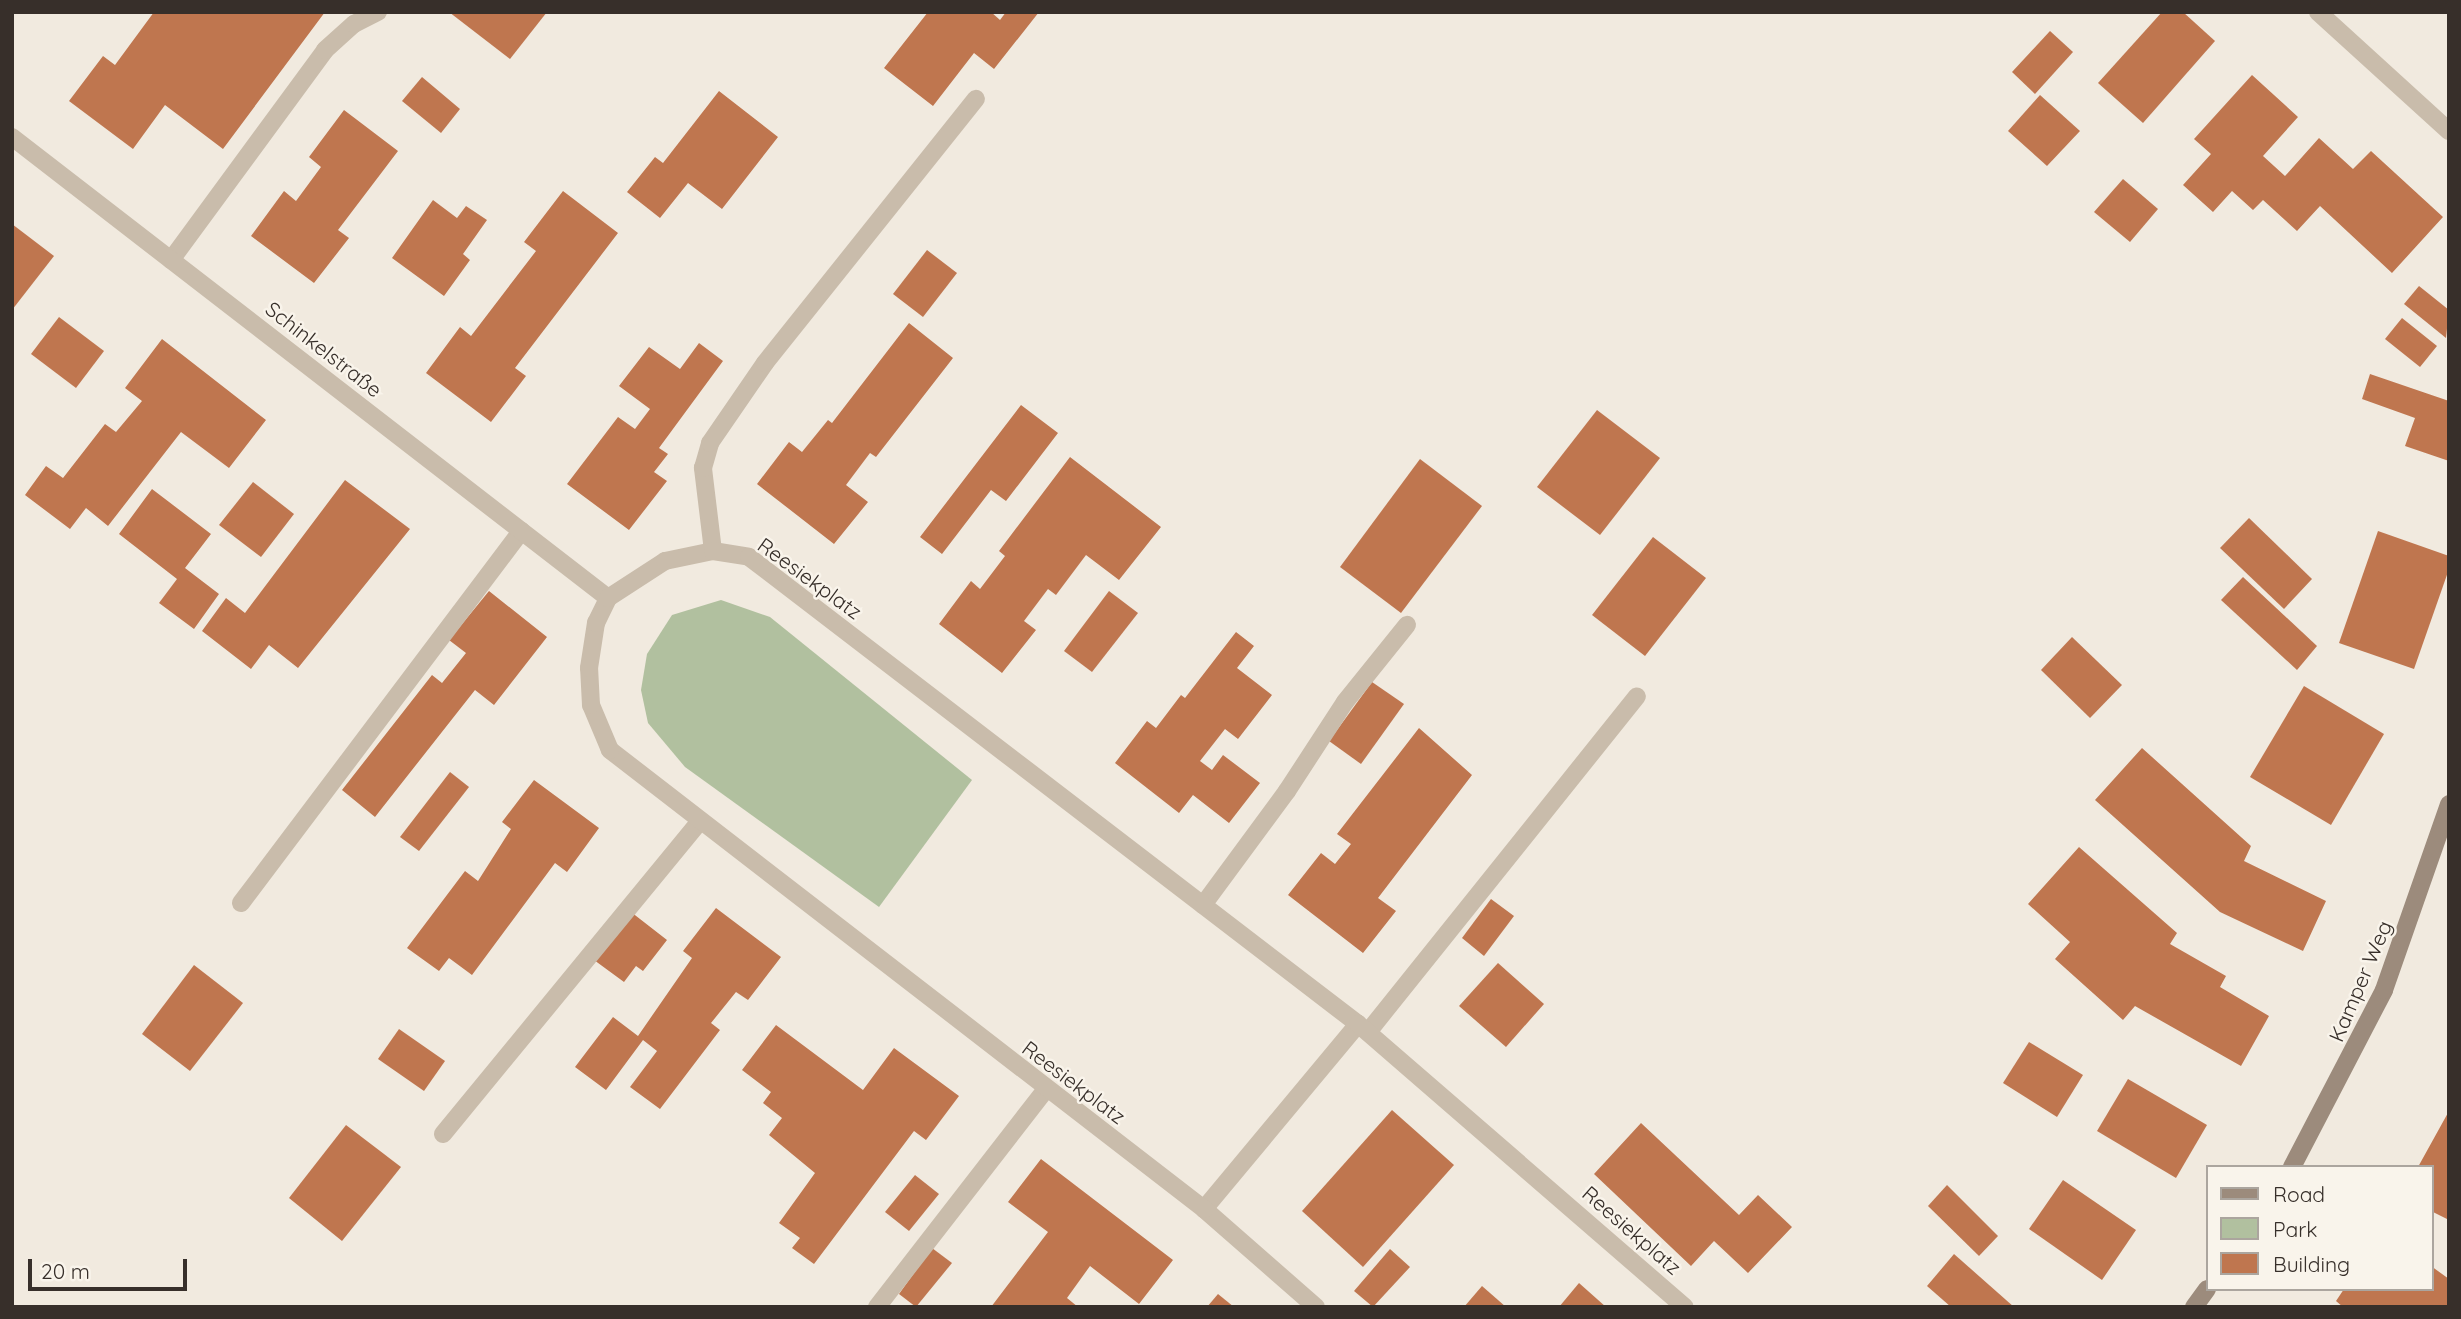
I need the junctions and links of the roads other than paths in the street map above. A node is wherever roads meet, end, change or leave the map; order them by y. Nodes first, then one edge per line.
1 (378, 12) edge
2 (2318, 12) edge
3 (976, 99) dead end
4 (2449, 131) edge
5 (12, 137) edge
6 (171, 260) junction
7 (522, 531) junction
8 (713, 551) junction
9 (608, 598) junction
10 (1407, 625) dead end
11 (1637, 696) dead end
12 (2449, 804) edge
13 (699, 821) junction
14 (242, 903) dead end
15 (1203, 905) junction
16 (1363, 1028) junction
17 (1046, 1090) junction
18 (443, 1134) dead end
19 (2293, 1165) edge
20 (1204, 1209) junction
21 (2206, 1290) edge
22 (877, 1307) edge
23 (1315, 1307) edge
24 (1685, 1307) edge
25 (2194, 1307) edge

1 - 6 street
2 - 4 street
3 - 8 street
5 - 6 street, Schinkelstraße
6 - 7 street, Schinkelstraße
7 - 9 street, Schinkelstraße
7 - 14 street
8 - 9 street, Reesiekplatz
8 - 15 street, Reesiekplatz
9 - 13 street, Reesiekplatz
10 - 15 street
11 - 16 street
12 - 19 main road, Kamper Weg
13 - 17 street, Reesiekplatz
13 - 18 street
15 - 16 street, Reesiekplatz
16 - 20 street
16 - 24 street, Reesiekplatz
17 - 20 street, Reesiekplatz
17 - 22 street
20 - 23 street, Reesiekplatz
21 - 25 main road

